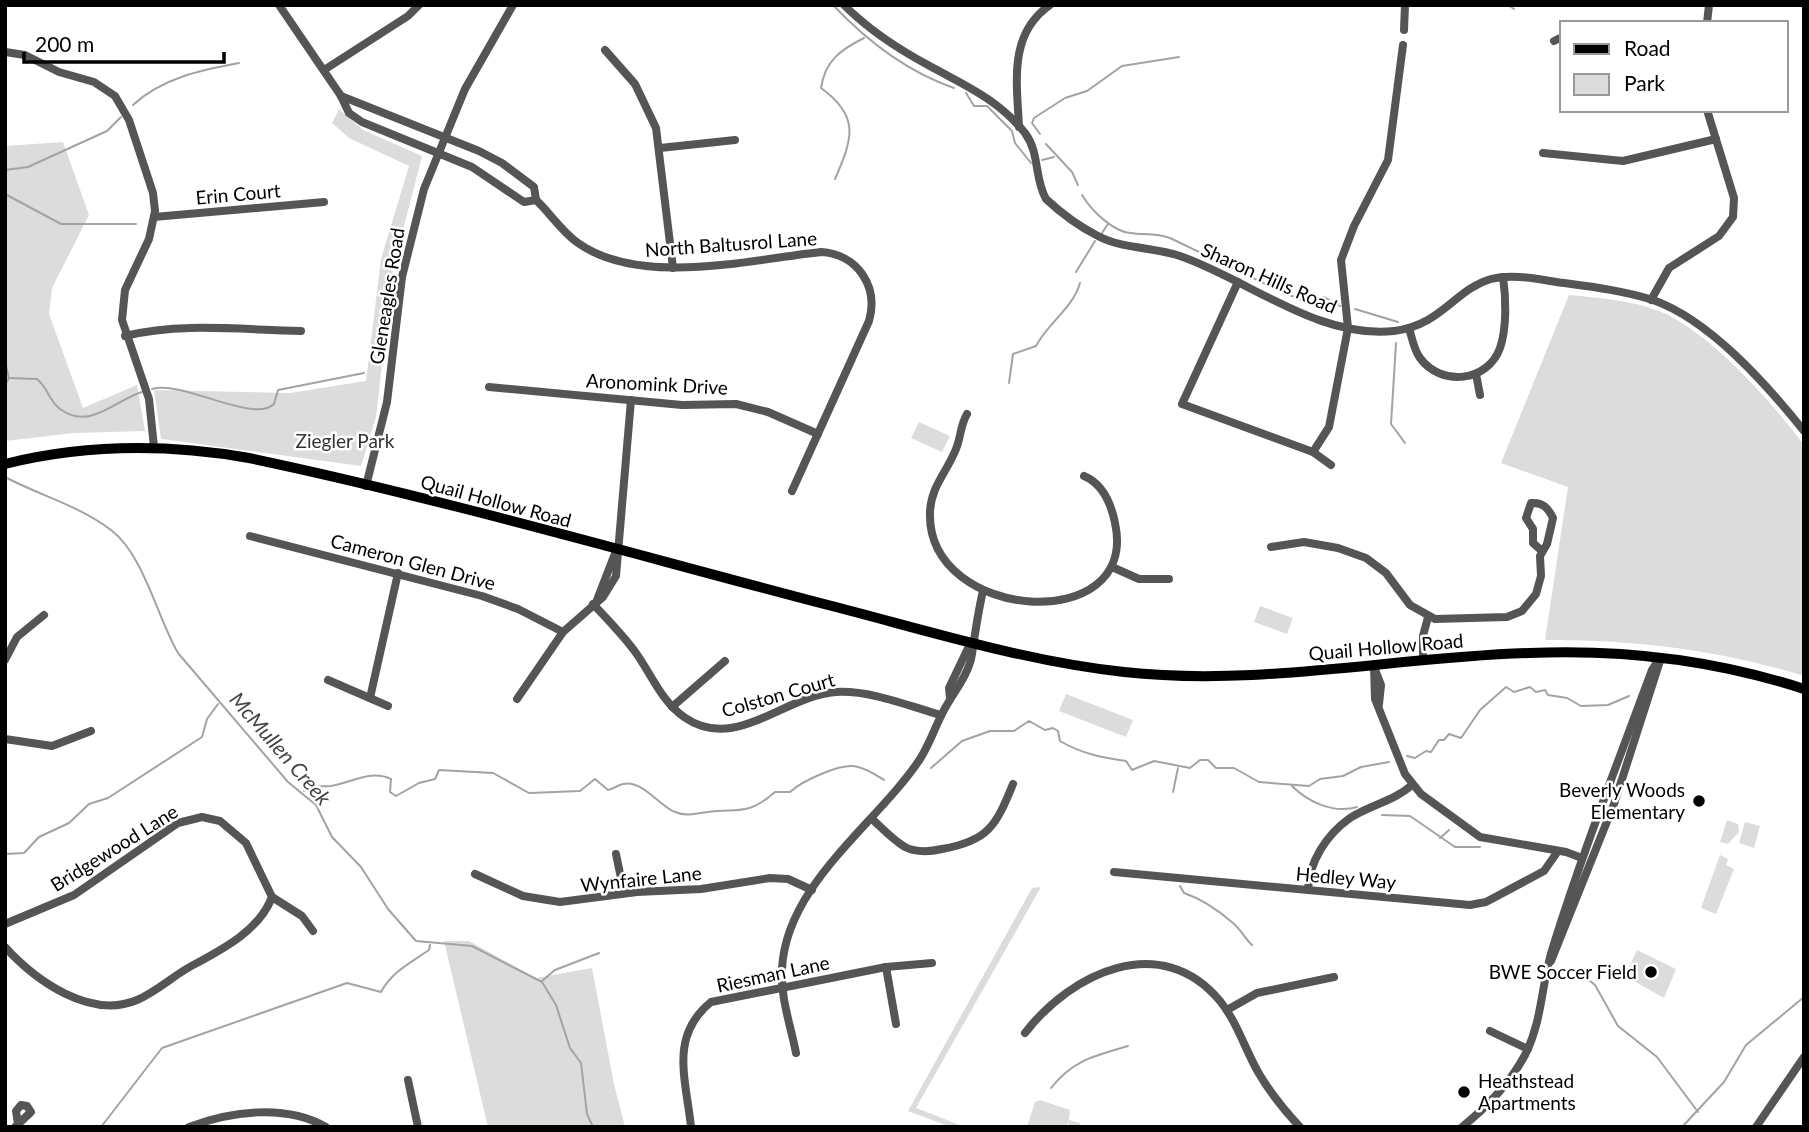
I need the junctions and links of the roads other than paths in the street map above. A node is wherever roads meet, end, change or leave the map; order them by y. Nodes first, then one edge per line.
1 (279, 5) edge
2 (419, 5) edge
3 (513, 5) edge
4 (844, 5) edge
5 (1050, 5) edge
6 (1405, 5) edge
7 (1404, 30) dead end
8 (1403, 45) dead end
9 (605, 50) dead end
10 (5, 52) edge
11 (324, 71) junction
12 (341, 96) junction
13 (1708, 112) edge
14 (1019, 127) junction
15 (443, 137) junction
16 (1716, 139) junction
17 (735, 140) dead end
18 (660, 148) junction
19 (437, 152) junction
20 (1543, 153) dead end
21 (536, 200) junction
22 (324, 202) dead end
23 (154, 218) junction
24 (673, 268) junction
25 (1503, 277) junction
26 (1238, 282) junction
27 (1651, 300) junction
28 (1348, 328) junction
29 (1409, 328) junction
30 (300, 331) dead end
31 (125, 336) junction
32 (1476, 374) junction
33 (489, 387) dead end
34 (1480, 395) dead end
35 (631, 400) junction
36 (967, 414) dead end
37 (1804, 432) edge
38 (818, 434) junction
39 (154, 447) junction
40 (1313, 452) junction
41 (5, 464) edge
42 (1331, 465) dead end
43 (1084, 476) dead end
44 (366, 486) junction
45 (792, 491) dead end
46 (250, 537) dead end
47 (1270, 547) dead end
48 (616, 551) junction
49 (1542, 551) junction
50 (1112, 567) junction
51 (398, 573) junction
52 (1169, 579) dead end
53 (983, 592) junction
54 (595, 603) junction
55 (44, 615) dead end
56 (1428, 617) junction
57 (563, 632) junction
58 (971, 642) junction
59 (1660, 657) junction
60 (5, 660) edge
61 (1423, 660) junction
62 (725, 661) dead end
63 (1374, 666) junction
64 (328, 680) dead end
65 (1804, 689) edge
66 (370, 698) junction
67 (517, 699) dead end
68 (388, 706) dead end
69 (673, 707) junction
70 (941, 715) junction
71 (91, 731) dead end
72 (5, 739) edge
73 (1013, 785) dead end
74 (1412, 785) junction
75 (872, 818) junction
76 (1558, 851) junction
77 (616, 854) dead end
78 (1582, 858) junction
79 (1114, 873) dead end
80 (475, 874) dead end
81 (811, 890) junction
82 (1308, 890) junction
83 (624, 893) junction
84 (272, 897) junction
85 (5, 924) edge
86 (313, 931) dead end
87 (5, 947) edge
88 (932, 962) dead end
89 (1549, 963) junction
90 (886, 967) junction
91 (1334, 977) dead end
92 (784, 986) junction
93 (1227, 1010) junction
94 (897, 1024) dead end
95 (1490, 1031) dead end
96 (1025, 1033) dead end
97 (1528, 1049) junction
98 (796, 1053) dead end
99 (1804, 1057) edge
100 (408, 1080) dead end
101 (189, 1127) edge
102 (326, 1127) edge
103 (418, 1127) edge
104 (691, 1127) edge
105 (1300, 1127) edge
106 (1462, 1127) edge
107 (1756, 1127) edge

1 - 11 street, North Baltusrol Lane
2 - 11 street
3 - 15 street, Gleneagles Road
4 - 14 street, Sharon Hills Road
5 - 14 street
6 - 7 street
8 - 28 street
9 - 18 street
10 - 23 street
11 - 12 street, North Baltusrol Lane
12 - 15 street
12 - 19 street, North Baltusrol Lane
13 - 16 street
14 - 26 street, Sharon Hills Road
15 - 19 street, Gleneagles Road
15 - 21 street
16 - 20 street
16 - 27 street
17 - 18 street
18 - 24 street
19 - 21 street, North Baltusrol Lane
19 - 44 street, Gleneagles Road
21 - 24 street, North Baltusrol Lane
22 - 23 street, Erin Court
23 - 31 street
24 - 38 street, North Baltusrol Lane
25 - 27 street, Sharon Hills Road
25 - 29 street, Sharon Hills Road
25 - 32 street
26 - 28 street, Sharon Hills Road
26 - 40 street
27 - 37 street, Sharon Hills Road
28 - 29 street, Sharon Hills Road
28 - 40 street
29 - 32 street
30 - 31 street
31 - 39 street
32 - 34 street
33 - 35 street, Aronomink Drive
35 - 38 street, Aronomink Drive
35 - 48 street
36 - 53 street
38 - 45 street, North Baltusrol Lane
39 - 41 main road, Quail Hollow Road
39 - 44 main road, Quail Hollow Road
40 - 42 street
43 - 50 street
44 - 48 main road, Quail Hollow Road
46 - 51 street, Cameron Glen Drive
47 - 56 street
48 - 54 street
48 - 58 main road, Quail Hollow Road
49 - 49 street
49 - 56 street
50 - 52 street
50 - 53 street
51 - 57 street, Cameron Glen Drive
51 - 66 street
53 - 58 street
54 - 57 street
54 - 69 street, Colston Court
55 - 60 street
56 - 61 street
57 - 67 street
58 - 63 main road, Quail Hollow Road
58 - 70 street
59 - 61 main road, Quail Hollow Road
59 - 65 main road, Quail Hollow Road
59 - 78 street
59 - 89 street
61 - 63 main road, Quail Hollow Road
62 - 69 street
63 - 74 street
64 - 66 street
66 - 68 street
69 - 70 street, Colston Court
70 - 75 street
71 - 72 street
73 - 75 street
74 - 76 street
74 - 82 street
75 - 81 street
76 - 78 street
76 - 82 street, Hedley Way
77 - 83 street
78 - 89 street
79 - 82 street, Hedley Way
80 - 83 street, Wynfaire Lane
81 - 83 street, Wynfaire Lane
81 - 92 street
84 - 85 street, Bridgewood Lane
84 - 86 street
84 - 87 street
88 - 90 street, Riesman Lane
89 - 97 street
90 - 92 street, Riesman Lane
90 - 94 street
91 - 93 street
92 - 98 street
92 - 104 street, Riesman Lane
93 - 96 street
93 - 105 street
95 - 97 street
97 - 106 street
99 - 107 street
100 - 103 street
101 - 102 street

